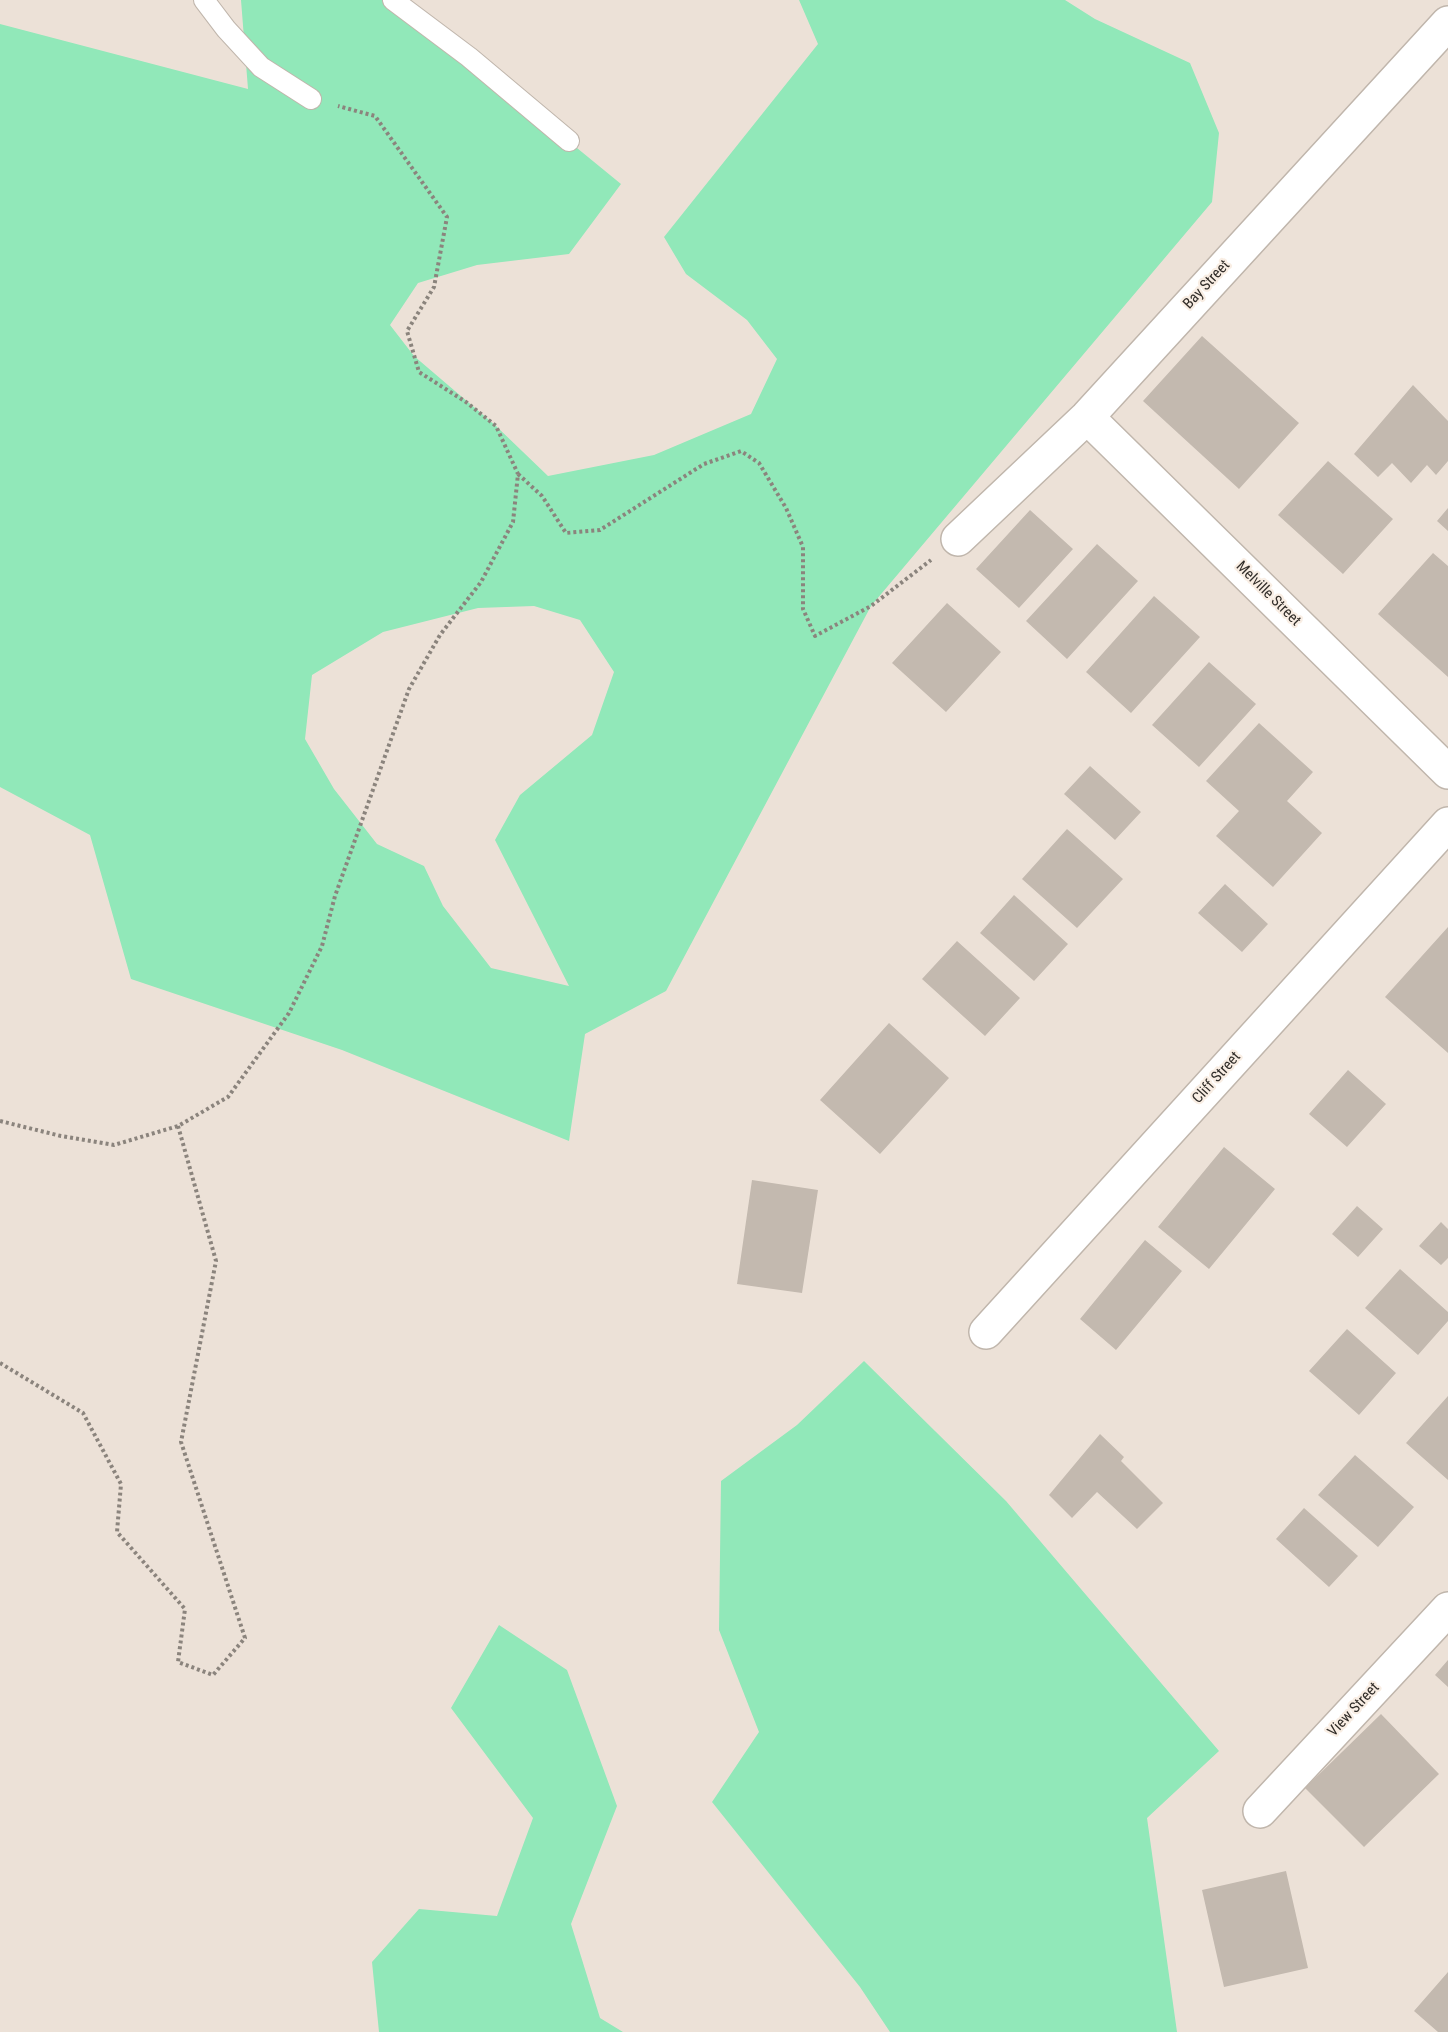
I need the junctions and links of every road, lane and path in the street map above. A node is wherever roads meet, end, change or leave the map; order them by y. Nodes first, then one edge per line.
1 (204, 0) edge
2 (393, 0) edge
3 (1448, 23) edge
4 (311, 99) joint
5 (569, 141) dead end
6 (1087, 417) junction
7 (518, 474) junction
8 (958, 539) joint
9 (1448, 772) edge
10 (1448, 824) edge
11 (0, 1121) edge
12 (178, 1126) junction
13 (986, 1332) dead end
14 (0, 1363) edge
15 (1448, 1609) edge
16 (1260, 1811) dead end

1 - 4 lane
2 - 5 lane
3 - 6 street, Bay Street
4 - 7 path
6 - 8 street, Bay Street
6 - 9 street, Melville Street
7 - 8 path
7 - 12 path
10 - 13 street, Cliff Street
11 - 12 path
12 - 14 path
15 - 16 street, View Street

